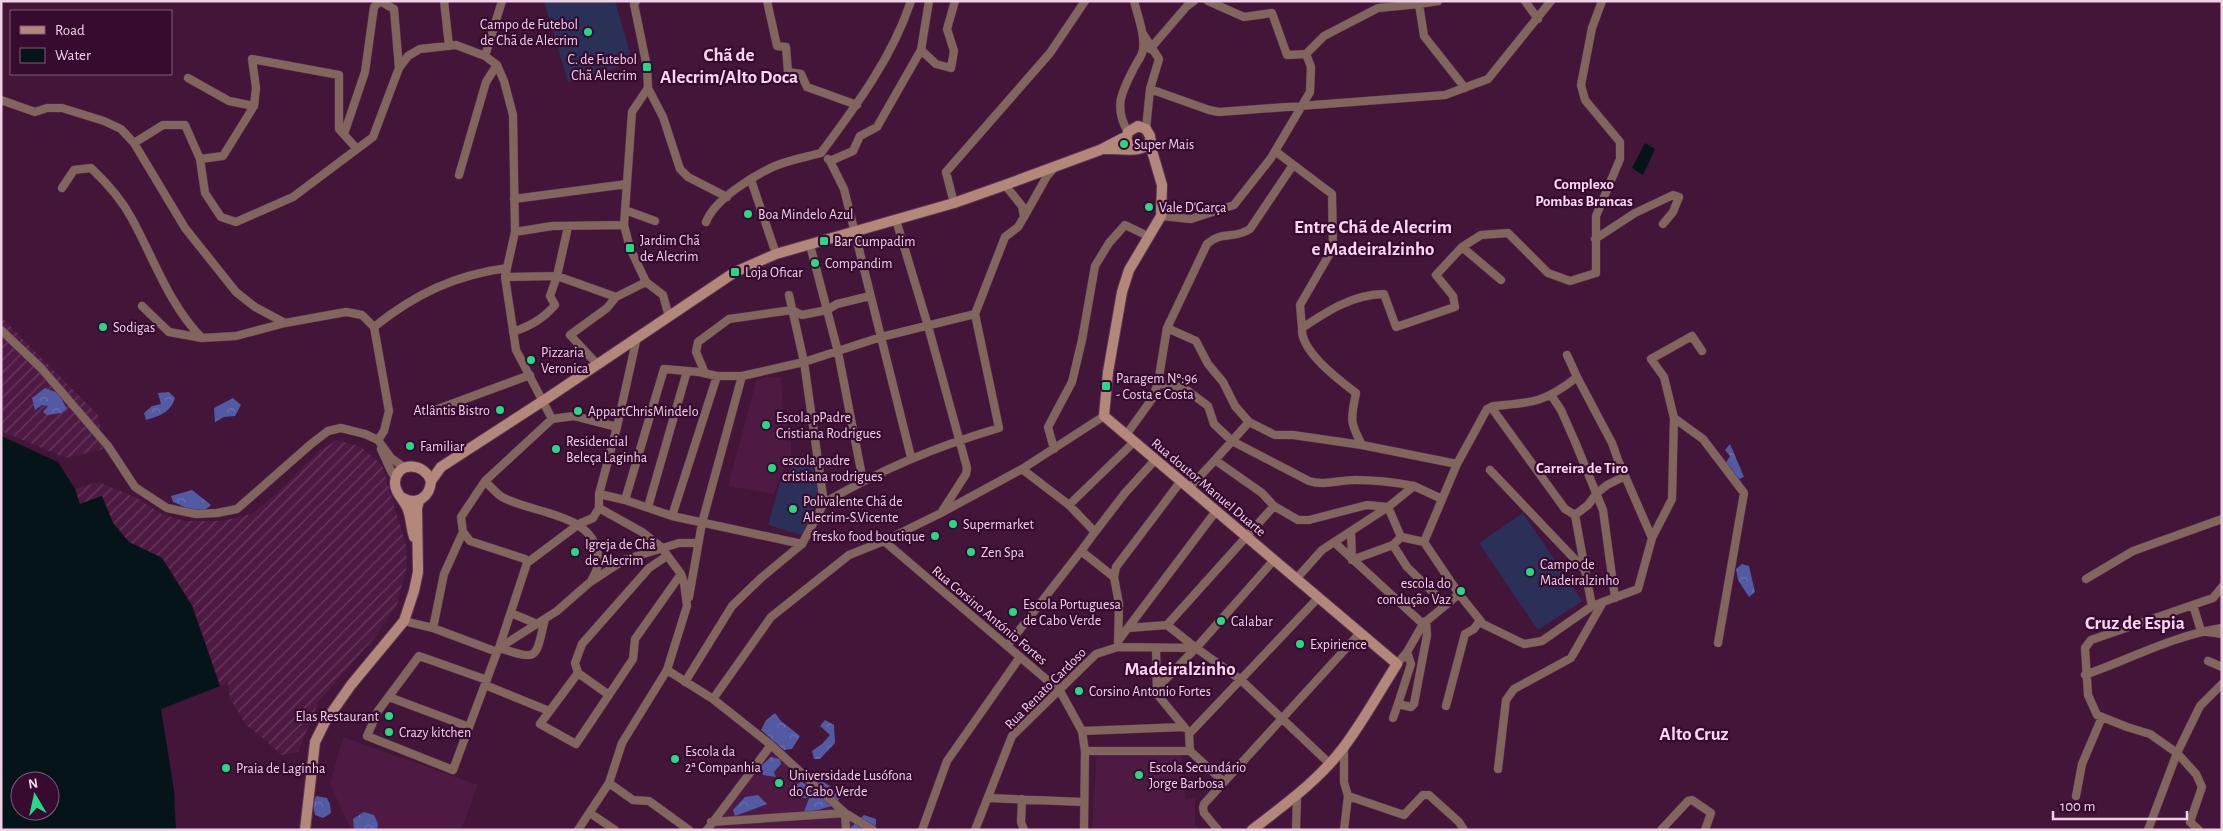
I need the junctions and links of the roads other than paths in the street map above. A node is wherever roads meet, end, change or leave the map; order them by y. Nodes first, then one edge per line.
1 (444, 1) edge
2 (502, 1) edge
3 (636, 1) edge
4 (767, 1) edge
5 (911, 1) edge
6 (930, 1) edge
7 (955, 1) edge
8 (1085, 1) edge
9 (1134, 1) edge
10 (1194, 1) edge
11 (1208, 1) edge
12 (1438, 1) edge
13 (1525, 1) edge
14 (1551, 1) edge
15 (1602, 1) edge
16 (379, 2) edge
17 (1419, 4) junction
18 (1538, 19) junction
19 (1143, 34) junction
20 (449, 46) junction
21 (1153, 48) junction
22 (921, 50) junction
23 (1142, 52) junction
24 (1306, 54) junction
25 (485, 56) junction
26 (497, 66) junction
27 (399, 68) junction
28 (188, 78) dead end
29 (648, 88) junction
30 (1465, 88) junction
31 (1150, 89) junction
32 (1, 100) edge
33 (857, 105) junction
34 (1303, 105) junction
35 (254, 106) junction
36 (1146, 129) junction
37 (344, 134) junction
38 (1128, 134) junction
39 (1150, 140) junction
40 (134, 143) junction
41 (357, 149) junction
42 (1134, 149) junction
43 (1100, 150) junction
44 (1275, 150) junction
45 (821, 153) junction
46 (200, 159) junction
47 (830, 161) junction
48 (1293, 165) junction
49 (1055, 167) junction
50 (1157, 171) junction
51 (459, 175) dead end
52 (751, 180) junction
53 (627, 184) junction
54 (1004, 185) junction
55 (62, 188) dead end
56 (727, 197) junction
57 (514, 199) junction
58 (954, 202) junction
59 (625, 210) junction
60 (1161, 216) junction
61 (1024, 217) junction
62 (896, 220) junction
63 (655, 221) dead end
64 (706, 222) dead end
65 (1663, 224) dead end
66 (624, 225) junction
67 (568, 227) junction
68 (515, 232) junction
69 (853, 232) junction
70 (1148, 236) junction
71 (1595, 239) junction
72 (810, 245) junction
73 (1462, 247) junction
74 (776, 254) junction
75 (507, 268) junction
76 (505, 276) junction
77 (557, 276) junction
78 (1501, 280) dead end
79 (646, 282) junction
80 (789, 295) dead end
81 (870, 296) junction
82 (616, 297) junction
83 (142, 306) dead end
84 (792, 310) junction
85 (827, 310) junction
86 (975, 314) junction
87 (669, 317) junction
88 (285, 323) junction
89 (928, 326) junction
90 (374, 327) junction
91 (1167, 328) junction
92 (1302, 328) junction
93 (1, 330) edge
94 (513, 332) junction
95 (637, 337) junction
96 (881, 337) junction
97 (202, 338) junction
98 (1702, 351) dead end
99 (838, 352) junction
100 (1567, 355) dead end
101 (804, 362) junction
102 (598, 364) junction
103 (687, 371) junction
104 (704, 373) junction
105 (530, 375) junction
106 (718, 376) junction
107 (742, 376) junction
108 (1577, 377) junction
109 (1158, 382) junction
110 (1551, 395) junction
111 (543, 401) junction
112 (1491, 407) junction
113 (427, 413) dead end
114 (1104, 416) junction
115 (1674, 418) junction
116 (552, 419) junction
117 (1248, 422) junction
118 (617, 427) junction
119 (1126, 435) junction
120 (378, 440) junction
121 (959, 440) junction
122 (1232, 441) junction
123 (1134, 442) junction
124 (1362, 445) junction
125 (1054, 449) junction
126 (911, 457) junction
127 (1155, 460) junction
128 (1215, 460) junction
129 (1458, 464) junction
130 (442, 467) junction
131 (405, 468) junction
132 (424, 469) junction
133 (1022, 469) junction
134 (1490, 470) dead end
135 (1625, 476) junction
136 (396, 477) junction
137 (431, 481) junction
138 (485, 481) junction
139 (863, 481) junction
140 (1180, 481) junction
141 (1414, 486) junction
142 (1189, 488) junction
143 (1597, 493) junction
144 (599, 494) junction
145 (403, 498) junction
146 (1442, 499) junction
147 (419, 500) junction
148 (625, 500) junction
149 (824, 503) junction
150 (1069, 505) junction
151 (1274, 506) junction
152 (648, 507) junction
153 (1388, 507) junction
154 (600, 508) junction
155 (1216, 511) junction
156 (941, 513) junction
157 (1575, 515) junction
158 (672, 516) junction
159 (2222, 519) edge
160 (702, 523) junction
161 (579, 524) junction
162 (462, 532) junction
163 (1095, 532) junction
164 (1351, 532) junction
165 (1246, 536) junction
166 (1401, 537) junction
167 (1652, 538) junction
168 (884, 541) junction
169 (417, 542) junction
170 (1334, 542) junction
171 (1424, 542) junction
172 (698, 543) junction
173 (802, 544) junction
174 (1393, 545) junction
175 (662, 547) junction
176 (1081, 551) junction
177 (667, 556) junction
178 (1274, 560) junction
179 (1352, 560) junction
180 (527, 563) junction
181 (1585, 570) junction
182 (681, 574) junction
183 (1114, 577) junction
184 (1296, 579) junction
185 (2086, 579) dead end
186 (589, 583) junction
187 (2222, 587) edge
188 (1459, 594) junction
189 (1318, 598) junction
190 (1615, 598) junction
191 (1603, 602) junction
192 (1446, 605) junction
193 (2193, 605) junction
194 (687, 606) junction
195 (1592, 606) junction
196 (511, 613) junction
197 (545, 619) junction
198 (1480, 620) junction
199 (404, 621) junction
200 (1425, 622) junction
201 (537, 624) junction
202 (1166, 625) junction
203 (433, 628) junction
204 (1128, 628) junction
205 (2222, 628) edge
206 (2201, 631) junction
207 (1360, 633) junction
208 (2222, 634) edge
209 (1718, 643) dead end
210 (1118, 644) junction
211 (1007, 646) junction
212 (1156, 648) junction
213 (1196, 648) junction
214 (498, 650) junction
215 (1406, 652) junction
216 (1020, 657) junction
217 (2208, 661) dead end
218 (1397, 664) junction
219 (2222, 667) edge
220 (667, 670) junction
221 (578, 673) junction
222 (2085, 675) junction
223 (1241, 680) junction
224 (486, 682) junction
225 (685, 682) junction
226 (2222, 684) edge
227 (1158, 687) junction
228 (1060, 691) junction
229 (609, 695) junction
230 (388, 697) junction
231 (713, 700) junction
232 (1398, 704) junction
233 (1446, 706) dead end
234 (549, 711) junction
235 (2102, 717) junction
236 (1393, 718) dead end
237 (1283, 720) junction
238 (469, 727) junction
239 (1186, 730) junction
240 (1082, 731) junction
241 (771, 745) junction
242 (1344, 748) junction
243 (1085, 751) junction
244 (1190, 751) junction
245 (2177, 752) junction
246 (1330, 764) junction
247 (1498, 769) dead end
248 (1224, 782) junction
249 (609, 783) junction
250 (1297, 796) junction
251 (1348, 796) junction
252 (2076, 796) dead end
253 (988, 798) junction
254 (1022, 799) junction
255 (1084, 802) junction
256 (590, 813) junction
257 (845, 813) junction
258 (712, 822) junction
259 (305, 830) edge
260 (578, 830) edge
261 (615, 830) edge
262 (689, 830) edge
263 (707, 830) edge
264 (846, 830) edge
265 (873, 830) edge
266 (922, 830) edge
267 (975, 830) edge
268 (1024, 830) edge
269 (1084, 830) edge
270 (1218, 830) edge
271 (1253, 830) edge
272 (1296, 830) edge
273 (1344, 830) edge
274 (1464, 830) edge
275 (1661, 830) edge
276 (1705, 830) edge
277 (2148, 830) edge
278 (2199, 830) edge

1 - 20 street
2 - 25 street
3 - 29 street
4 - 33 street
5 - 33 street
6 - 22 street
7 - 22 street
8 - 58 street
9 - 19 street
10 - 21 street
11 - 24 street
12 - 17 street
13 - 18 street
14 - 18 street
15 - 71 street
16 - 27 street
16 - 37 street
17 - 24 street
17 - 30 street
18 - 30 street
19 - 21 street
19 - 23 street
20 - 25 street
20 - 27 street
21 - 23 street
21 - 31 street
22 - 47 street
23 - 38 street
24 - 34 street
25 - 26 street
26 - 51 street
26 - 57 street
27 - 41 street
28 - 35 street
29 - 53 street
29 - 56 street
30 - 34 street
31 - 34 street
31 - 36 street
32 - 40 street
33 - 45 street
34 - 44 street
35 - 37 street
35 - 46 street
36 - 38 street
36 - 39 street
37 - 41 street
38 - 42 street
38 - 43 street
39 - 42 street
39 - 50 street
40 - 46 street
40 - 88 street
41 - 46 street
42 - 43 street
42 - 50 street
43 - 49 street
44 - 48 street
44 - 60 street
45 - 47 street
45 - 52 street
47 - 69 street
48 - 91 street
48 - 92 street
49 - 54 street
49 - 61 street
50 - 60 street
52 - 56 street
52 - 74 street
53 - 57 street
53 - 59 street
54 - 58 street
54 - 61 street
55 - 97 street
56 - 64 street
57 - 68 street
58 - 62 street
59 - 63 street
59 - 66 street
60 - 70 street
61 - 86 street
62 - 69 street
62 - 89 street
65 - 71 street
66 - 67 street
66 - 79 street
67 - 68 street
67 - 77 street
68 - 75 street
69 - 72 street
69 - 81 street
70 - 114 street
70 - 125 street
71 - 73 street
72 - 74 street
72 - 85 street
73 - 78 street
73 - 92 street
74 - 87 street
75 - 76 street
75 - 90 street
76 - 77 street
76 - 94 street
77 - 82 street
77 - 94 street
79 - 82 street
79 - 87 street
80 - 84 street
81 - 85 street
81 - 96 street
82 - 102 street
83 - 97 street
84 - 85 street
84 - 101 street
84 - 104 street
85 - 99 street
86 - 89 street
86 - 121 street
87 - 95 street
88 - 90 street
88 - 97 street
89 - 96 street
89 - 121 street
90 - 120 street
91 - 109 street
91 - 117 street
92 - 124 street
93 - 120 street
94 - 105 street
95 - 102 street
95 - 118 street
96 - 99 street
96 - 126 street
98 - 115 street
99 - 101 street
99 - 139 street
100 - 108 street
101 - 107 street
101 - 149 street
102 - 111 street
103 - 104 street
103 - 148 street
103 - 152 street
104 - 106 street
105 - 111 street
105 - 113 street
106 - 107 street
106 - 158 street
107 - 160 street
108 - 110 street
108 - 135 street
109 - 119 street
109 - 122 street
110 - 112 street
110 - 143 street
111 - 116 street
111 - 130 street
112 - 129 street
112 - 157 street
114 - 119 street, Rua doutor Manuel Duarte
114 - 125 street
115 - 167 street
115 - 209 street
116 - 118 street
116 - 138 street
117 - 122 street
117 - 124 street
118 - 144 street
119 - 123 street, Rua doutor Manuel Duarte
120 - 131 street
120 - 136 street
121 - 126 street
121 - 156 street
122 - 128 street
122 - 141 street
123 - 127 street, Rua doutor Manuel Duarte
123 - 150 street
124 - 129 street
125 - 133 street
126 - 139 street
127 - 140 street, Rua doutor Manuel Duarte
127 - 163 street
128 - 142 street
128 - 151 street
129 - 146 street
130 - 132 street
130 - 137 street
131 - 132 street
131 - 136 street
132 - 137 street
133 - 150 street
133 - 156 street
134 - 181 street
135 - 143 street
135 - 167 street
136 - 145 street
137 - 147 street
138 - 161 street
138 - 162 street
139 - 149 street
140 - 142 street, Rua doutor Manuel Duarte
140 - 183 street
141 - 146 street
141 - 153 street
142 - 155 street, Rua doutor Manuel Duarte
143 - 157 street
143 - 190 street
144 - 148 street
144 - 154 street
145 - 147 street
145 - 169 street
146 - 171 street
147 - 169 street
148 - 152 street
149 - 173 street
150 - 163 street
151 - 153 street
151 - 165 street
152 - 158 street
153 - 164 street
153 - 166 street
154 - 161 street
154 - 175 street
155 - 165 street, Rua doutor Manuel Duarte
155 - 204 street
156 - 168 street
157 - 181 street
158 - 160 street
159 - 185 street
160 - 172 street
160 - 173 street
161 - 180 street
161 - 186 street
162 - 180 street
162 - 203 street
163 - 176 street
164 - 170 street
164 - 179 street
165 - 178 street, Rua doutor Manuel Duarte
165 - 202 street
166 - 171 street
166 - 174 street
167 - 190 street
168 - 211 street, Rua Corsino António Fortes
168 - 231 street
169 - 199 street
170 - 179 street
170 - 184 street
171 - 188 street
172 - 175 street
172 - 194 street
173 - 225 street
174 - 179 street
174 - 192 street
175 - 177 street
175 - 186 street
176 - 183 street
176 - 211 street
177 - 182 street
177 - 221 street
178 - 184 street, Rua doutor Manuel Duarte
178 - 213 street
179 - 200 street
180 - 196 street
181 - 195 street
182 - 194 street
182 - 229 street
183 - 210 street
184 - 189 street, Rua doutor Manuel Duarte
186 - 197 street
187 - 193 street
188 - 192 street
188 - 198 street
189 - 207 street, Rua doutor Manuel Duarte
189 - 223 street
190 - 191 street
191 - 195 street
191 - 247 street
192 - 200 street
193 - 206 street
193 - 222 street
194 - 220 street
195 - 198 street
196 - 201 street
196 - 214 street
197 - 201 street
197 - 214 street
198 - 233 street
199 - 203 street
199 - 259 street
200 - 215 street
200 - 232 street
201 - 214 street
202 - 204 street
202 - 213 street
203 - 214 street
204 - 210 street
205 - 206 street
206 - 208 street
206 - 222 street
207 - 218 street, Rua doutor Manuel Duarte
207 - 237 street
210 - 212 street, Rua Renato Cardoso
210 - 228 street, Rua Renato Cardoso
211 - 216 street, Rua Corsino António Fortes
212 - 213 street, Rua Renato Cardoso
212 - 227 street
213 - 223 street
213 - 227 street
214 - 224 street
215 - 218 street
215 - 232 street
216 - 228 street, Rua Corsino António Fortes
216 - 266 street
217 - 219 street
218 - 242 street
220 - 225 street
220 - 249 street
221 - 229 street
221 - 234 street
222 - 235 street
223 - 237 street
223 - 239 street
224 - 230 street
224 - 234 street
224 - 238 street
225 - 231 street
226 - 245 street
227 - 239 street
228 - 240 street, Rua Corsino António Fortes
228 - 253 street, Rua Renato Cardoso
229 - 234 street
230 - 238 street
230 - 238 street
231 - 241 street
232 - 236 street
235 - 245 street
235 - 252 street
237 - 246 street
237 - 248 street
239 - 240 street
239 - 244 street
240 - 243 street, Rua Corsino António Fortes
241 - 257 street
241 - 258 street
242 - 246 street
242 - 251 street
243 - 244 street
243 - 255 street, Rua Corsino António Fortes
244 - 248 street
245 - 277 street
245 - 278 street
246 - 250 street
248 - 270 street
249 - 256 street
249 - 262 street
250 - 271 street
250 - 272 street
251 - 273 street
251 - 274 street
253 - 254 street
253 - 267 street, Rua Renato Cardoso
254 - 255 street
254 - 268 street
255 - 269 street, Rua Corsino António Fortes
256 - 260 street
256 - 261 street
257 - 258 street
257 - 264 street
257 - 265 street
258 - 263 street
275 - 276 street

